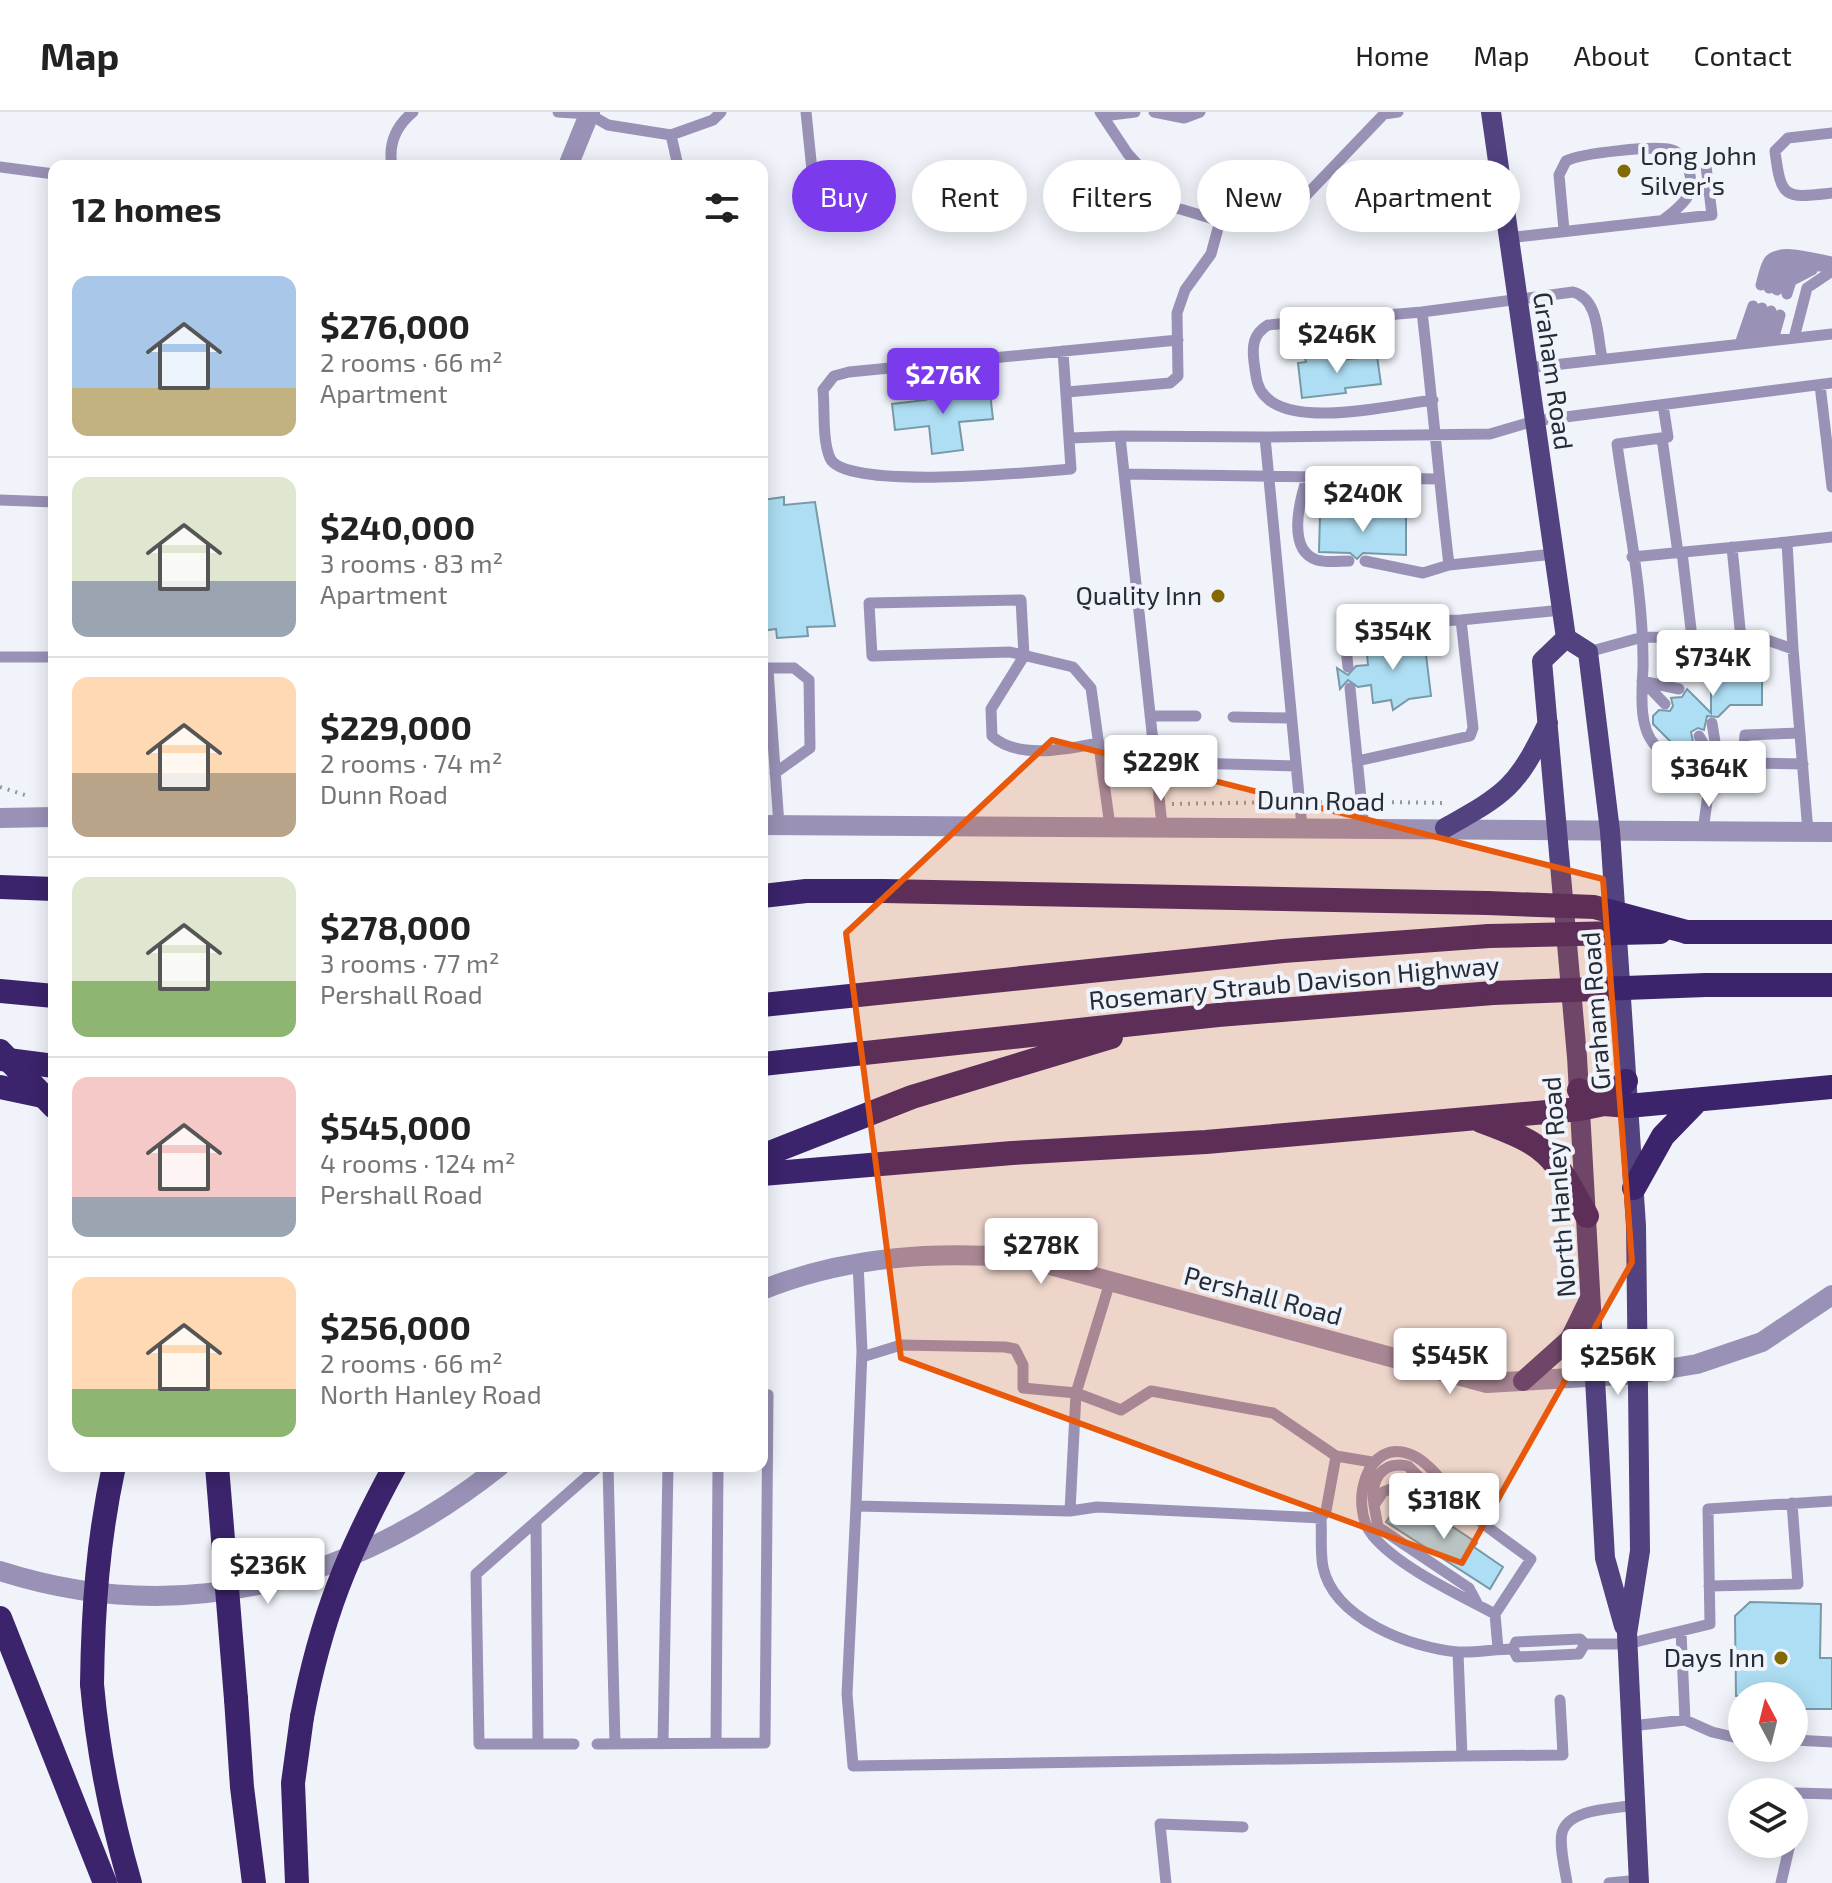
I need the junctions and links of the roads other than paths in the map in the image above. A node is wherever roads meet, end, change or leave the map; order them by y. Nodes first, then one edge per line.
1 (394, 112) edge
2 (413, 112) edge
3 (558, 112) edge
4 (721, 112) edge
5 (806, 112) edge
6 (1135, 112) edge
7 (1154, 112) edge
8 (1200, 112) edge
9 (1398, 112) edge
10 (1491, 112) edge
11 (589, 113) edge
12 (1102, 114) edge
13 (398, 124) junction
14 (1832, 133) edge
15 (671, 135) junction
16 (391, 160) edge
17 (570, 160) edge
18 (677, 160) edge
19 (811, 160) edge
20 (1706, 166) dead end
21 (0, 167) edge
22 (48, 173) edge
23 (1310, 191) edge
24 (1832, 193) edge
25 (1197, 214) edge
26 (1663, 220) junction
27 (1564, 230) junction
28 (1217, 232) edge
29 (1507, 238) junction
30 (1832, 265) edge
31 (1516, 298) junction
32 (1422, 312) junction
33 (1832, 334) edge
34 (1794, 338) junction
35 (1178, 340) junction
36 (1756, 342) junction
37 (1063, 351) junction
38 (1602, 358) junction
39 (1526, 368) junction
40 (1826, 384) edge
41 (1067, 392) junction
42 (1433, 400) junction
43 (1663, 405) junction
44 (1534, 421) junction
45 (1437, 435) junction
46 (1120, 436) junction
47 (1265, 437) junction
48 (1071, 438) junction
49 (1662, 438) junction
50 (1124, 474) junction
51 (1268, 477) junction
52 (1307, 478) junction
53 (1438, 479) junction
54 (1832, 487) edge
55 (0, 500) edge
56 (48, 502) edge
57 (1832, 537) edge
58 (1787, 542) junction
59 (1732, 547) junction
60 (1680, 553) junction
61 (1554, 554) junction
62 (1632, 557) junction
63 (1349, 561) dead end
64 (1365, 561) dead end
65 (1449, 565) junction
66 (1562, 610) junction
67 (1461, 620) junction
68 (1643, 637) junction
69 (1566, 638) junction
70 (1692, 638) junction
71 (1741, 639) junction
72 (1793, 649) junction
73 (1588, 652) junction
74 (1024, 656) junction
75 (0, 657) edge
76 (48, 657) edge
77 (1348, 667) dead end
78 (768, 670) edge
79 (1642, 681) junction
80 (1350, 688) dead end
81 (1679, 689) dead end
82 (768, 701) edge
83 (1665, 704) dead end
84 (1150, 716) junction
85 (1196, 716) dead end
86 (1233, 717) dead end
87 (1291, 718) junction
88 (1548, 723) junction
89 (1712, 723) dead end
90 (1800, 733) junction
91 (1699, 736) dead end
92 (1099, 743) junction
93 (1713, 760) junction
94 (1357, 761) junction
95 (1155, 762) junction
96 (1743, 763) junction
97 (1803, 764) junction
98 (1296, 766) junction
99 (768, 768) edge
100 (775, 773) junction
101 (48, 817) edge
102 (0, 818) edge
103 (771, 825) edge
104 (1162, 825) junction
105 (1110, 826) junction
106 (1302, 827) junction
107 (1364, 828) junction
108 (1445, 828) junction
109 (1559, 830) junction
110 (1610, 831) junction
111 (1703, 831) junction
112 (1808, 832) junction
113 (1832, 832) edge
114 (0, 887) edge
115 (48, 889) edge
116 (768, 895) edge
117 (1687, 932) junction
118 (1832, 932) edge
119 (1832, 985) edge
120 (0, 991) edge
121 (48, 995) edge
122 (768, 1004) edge
123 (1157, 1023) junction
124 (0, 1051) edge
125 (0, 1059) edge
126 (768, 1063) edge
127 (48, 1065) edge
128 (1626, 1081) junction
129 (0, 1087) edge
130 (1832, 1087) edge
131 (48, 1098) edge
132 (48, 1101) edge
133 (1588, 1101) junction
134 (1697, 1101) junction
135 (1628, 1106) junction
136 (1475, 1118) junction
137 (768, 1153) edge
138 (768, 1173) edge
139 (1634, 1188) junction
140 (1587, 1216) junction
141 (858, 1262) junction
142 (1110, 1282) junction
143 (768, 1288) edge
144 (1591, 1294) junction
145 (1832, 1295) edge
146 (862, 1357) junction
147 (1637, 1374) junction
148 (1596, 1377) junction
149 (1523, 1381) junction
150 (1076, 1393) junction
151 (1336, 1456) junction
152 (1372, 1462) junction
153 (113, 1472) edge
154 (217, 1472) edge
155 (392, 1472) edge
156 (492, 1472) edge
157 (592, 1472) edge
158 (608, 1472) edge
159 (668, 1472) edge
160 (718, 1472) edge
161 (767, 1472) edge
162 (1832, 1501) edge
163 (1792, 1503) junction
164 (1374, 1505) junction
165 (856, 1506) junction
166 (1452, 1510) junction
167 (1070, 1511) junction
168 (1468, 1511) junction
169 (1321, 1518) junction
170 (536, 1521) junction
171 (0, 1571) edge
172 (1709, 1586) junction
173 (1478, 1605) junction
174 (1495, 1614) junction
175 (0, 1618) edge
176 (1681, 1632) junction
177 (1627, 1639) junction
178 (1498, 1649) junction
179 (1458, 1652) junction
180 (1560, 1700) dead end
181 (1685, 1720) junction
182 (1631, 1726) junction
183 (1728, 1736) edge
184 (1808, 1741) edge
185 (1832, 1742) edge
186 (615, 1743) junction
187 (663, 1743) junction
188 (716, 1743) junction
189 (538, 1744) junction
190 (574, 1744) dead end
191 (597, 1744) dead end
192 (1462, 1756) junction
193 (1808, 1793) edge
194 (1832, 1794) edge
195 (1635, 1805) junction
196 (1243, 1827) dead end
197 (1787, 1858) edge
198 (1639, 1882) edge
199 (105, 1883) edge
200 (130, 1883) edge
201 (254, 1883) edge
202 (297, 1883) edge
203 (1166, 1883) edge
204 (1567, 1883) edge
205 (1609, 1883) edge
206 (1781, 1883) edge

1 - 13 lane
2 - 13 lane
3 - 11 lane
4 - 15 lane
5 - 19 lane
6 - 12 lane
7 - 8 lane
9 - 23 lane
10 - 29 main road, Graham Road
11 - 15 lane
11 - 17 street
12 - 25 lane
13 - 16 lane
14 - 24 lane
15 - 18 lane
20 - 26 lane
21 - 22 lane
26 - 27 lane
26 - 27 lane
27 - 29 lane
28 - 35 lane
29 - 31 main road, Graham Road
30 - 30 lane
30 - 34 lane
31 - 32 lane
31 - 38 lane
31 - 39 main road, Graham Road
32 - 42 lane
32 - 42 lane
33 - 34 lane
34 - 36 lane
35 - 37 lane
35 - 41 lane
36 - 36 lane
36 - 38 lane
37 - 41 lane
37 - 48 lane
38 - 39 lane
39 - 44 main road, Graham Road
40 - 43 lane
40 - 54 lane
41 - 48 lane
42 - 45 lane
43 - 44 lane
43 - 49 lane
44 - 45 lane
44 - 61 main road, Graham Road
45 - 47 lane
45 - 53 lane
46 - 47 lane
46 - 48 lane
46 - 50 lane
47 - 51 lane
49 - 60 lane
49 - 62 lane
50 - 51 lane
50 - 84 lane
51 - 52 lane
51 - 87 lane
52 - 53 lane
52 - 63 lane
53 - 65 lane
55 - 56 lane
57 - 58 lane
58 - 59 lane
58 - 72 lane
59 - 60 lane
59 - 71 lane
60 - 62 lane
60 - 70 lane
61 - 65 lane
61 - 66 main road, Graham Road
62 - 68 lane
64 - 65 lane
66 - 67 lane
66 - 69 main road, Graham Road
67 - 77 lane
67 - 94 lane
68 - 70 lane
68 - 73 lane
68 - 79 lane
69 - 73 main road
69 - 88 main road
70 - 71 lane
71 - 72 lane
72 - 90 lane
73 - 110 main road, Graham Road
74 - 74 lane
74 - 92 lane
74 - 92 lane
75 - 76 lane
78 - 100 lane
79 - 81 lane
79 - 83 lane
79 - 93 lane
80 - 94 lane
82 - 100 lane
84 - 85 lane
84 - 95 lane
86 - 87 lane
87 - 98 lane
88 - 108 main road
88 - 109 main road
89 - 93 lane
90 - 96 lane
90 - 97 lane
91 - 93 lane
92 - 105 lane
93 - 96 lane
93 - 111 lane
94 - 107 lane
95 - 98 lane
95 - 104 lane
96 - 97 lane
97 - 112 lane
98 - 106 lane
99 - 100 lane
100 - 103 lane
101 - 102 street
103 - 105 street, Dunn Road
104 - 105 street, Dunn Road
104 - 106 street, Dunn Road
106 - 107 street, Dunn Road
107 - 108 street, Dunn Road
108 - 109 street, Dunn Road
109 - 110 street, Dunn Road
109 - 133 main road, North Hanley Road
110 - 111 street, Dunn Road
110 - 128 main road, Graham Road
111 - 112 street, Dunn Road
112 - 113 street, Dunn Road
114 - 115 highway
116 - 117 highway, bridge
117 - 118 highway, Rosemary Straub Davison Highway
117 - 122 highway, Rosemary Straub Davison Highway, bridge
119 - 123 highway, Rosemary Straub Davison Highway, bridge
120 - 121 highway
123 - 126 highway, Rosemary Straub Davison Highway
123 - 137 highway
124 - 132 highway, bridge
125 - 127 highway
128 - 133 highway
128 - 135 main road, Graham Road
129 - 131 highway
130 - 134 highway
133 - 135 highway
133 - 136 highway
133 - 140 main road, North Hanley Road
134 - 135 highway
134 - 139 highway
135 - 139 main road, North Hanley Road
136 - 138 highway
136 - 140 highway
139 - 147 main road, North Hanley Road
140 - 144 main road, North Hanley Road
141 - 142 street, Pershall Road
141 - 143 street, Pershall Road
141 - 146 lane
142 - 149 street, Pershall Road
142 - 150 lane
144 - 148 main road, North Hanley Road
144 - 149 main road
145 - 147 street, Pershall Road
146 - 150 lane
146 - 165 lane
147 - 148 street, Pershall Road
147 - 177 main road, North Hanley Road
148 - 149 street, Pershall Road
148 - 177 main road, North Hanley Road
150 - 151 lane
150 - 167 lane
151 - 152 lane
151 - 169 lane
152 - 168 lane
152 - 173 lane
153 - 200 highway, bridge
154 - 201 highway, bridge
155 - 202 highway, bridge
156 - 171 street
157 - 170 lane
158 - 186 lane
159 - 187 lane
160 - 188 lane
161 - 188 lane
162 - 163 lane
163 - 172 lane
163 - 172 lane
164 - 166 lane
164 - 166 lane
164 - 173 lane
165 - 167 lane
165 - 192 lane
166 - 168 lane
167 - 169 lane
168 - 174 lane
169 - 179 lane
170 - 189 lane
170 - 189 lane
172 - 176 lane
173 - 174 lane
174 - 178 lane
175 - 199 highway
176 - 177 lane
176 - 181 lane
177 - 178 lane
177 - 182 main road, North Hanley Road
178 - 179 lane
179 - 192 lane
180 - 192 lane
181 - 182 lane
181 - 183 lane
182 - 195 main road, North Hanley Road
184 - 185 lane
186 - 187 lane
186 - 191 lane
187 - 188 lane
189 - 190 lane
193 - 194 lane
195 - 198 main road, North Hanley Road
195 - 204 lane
196 - 203 lane
197 - 206 lane
198 - 205 lane

